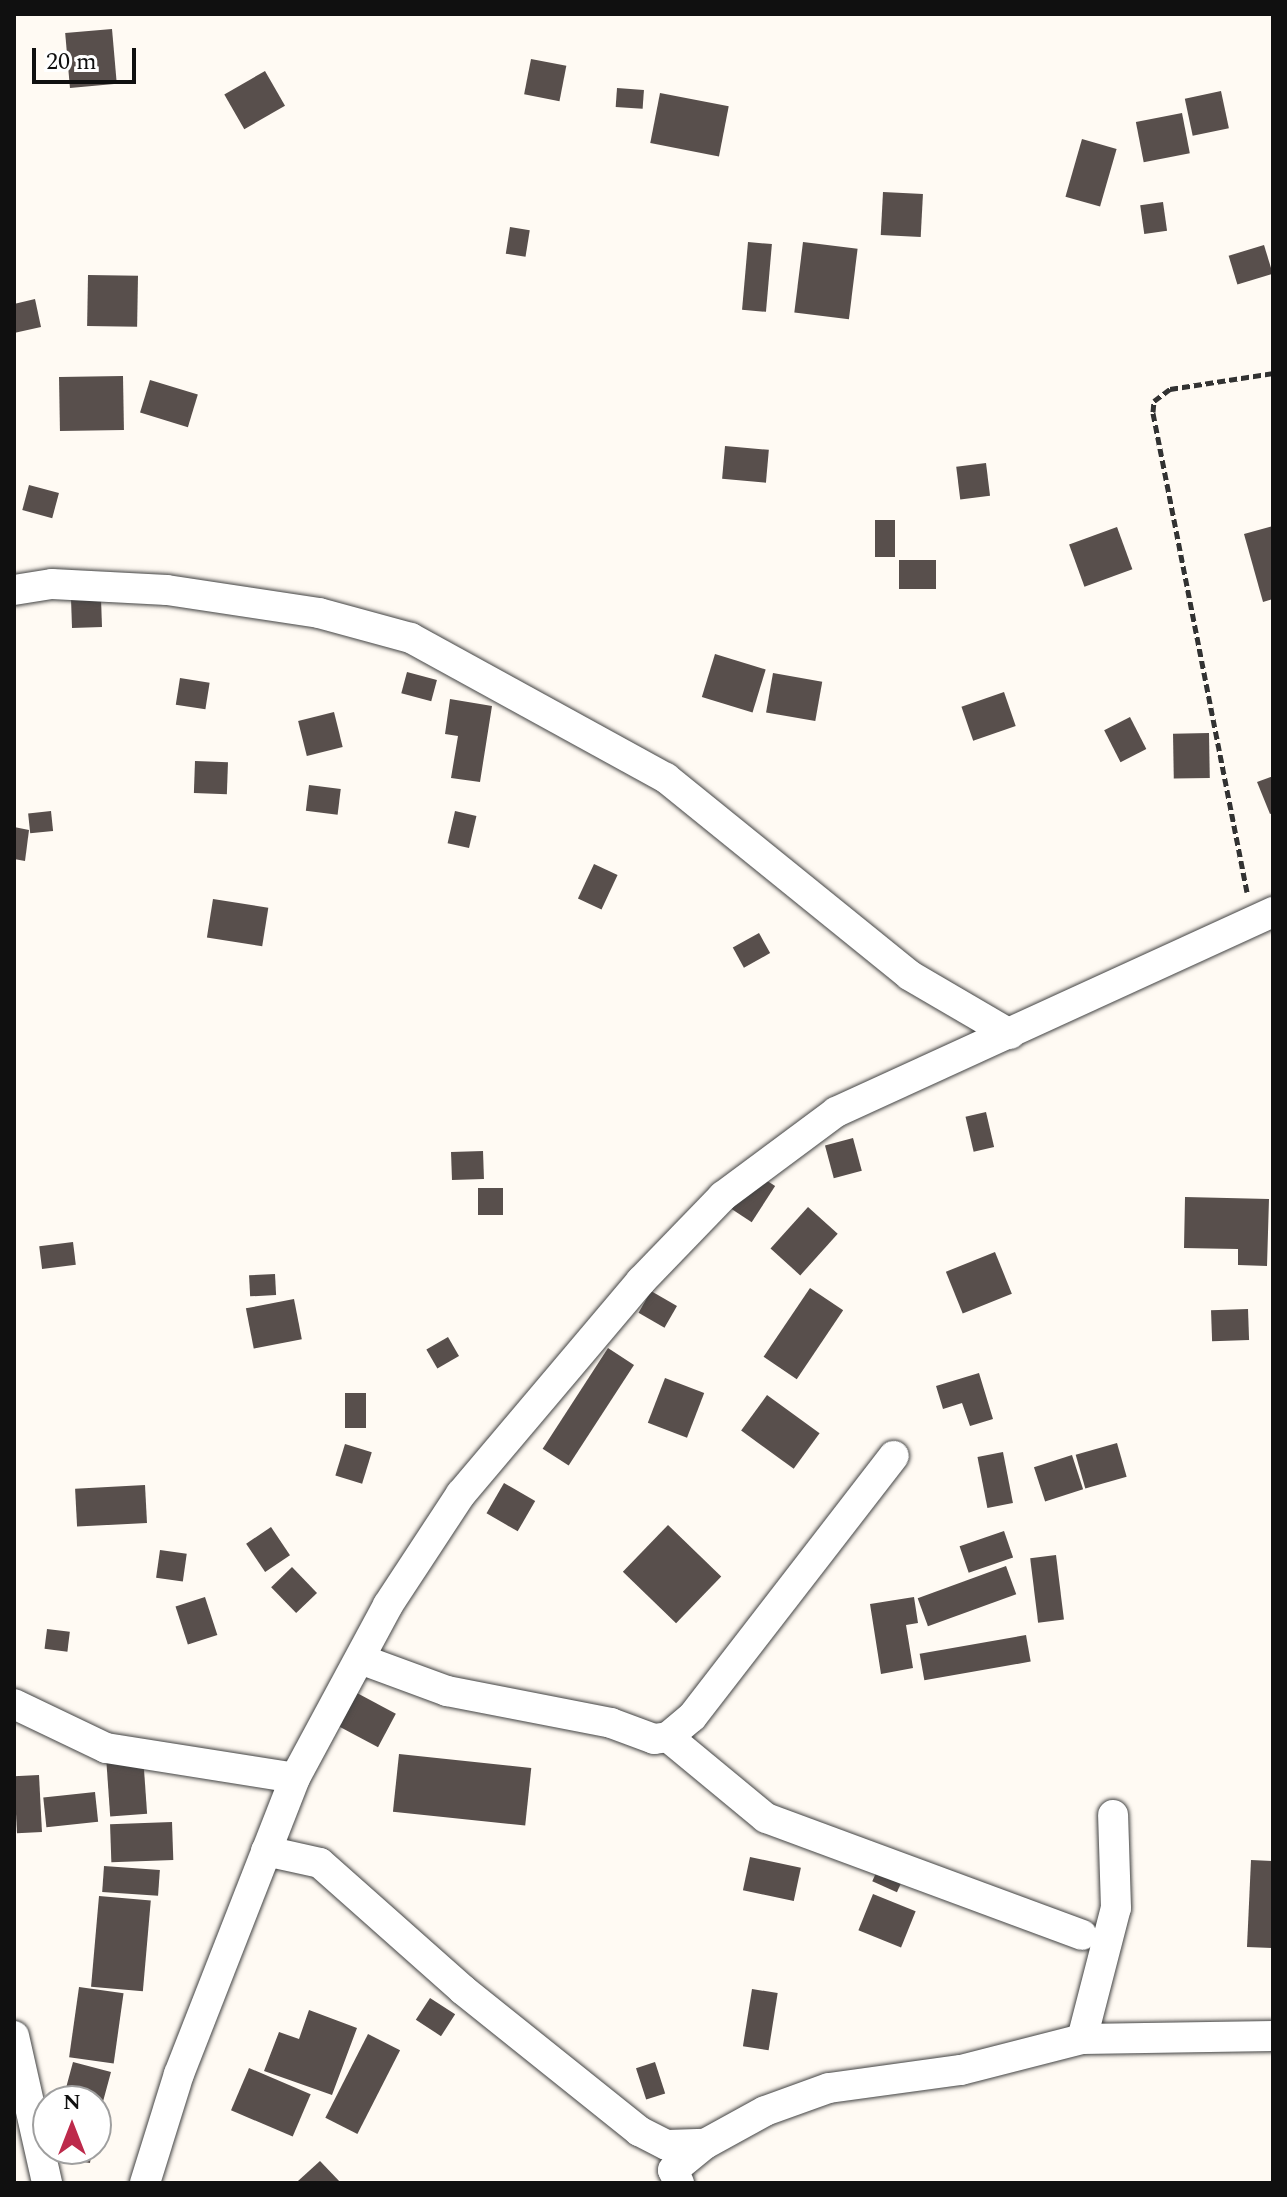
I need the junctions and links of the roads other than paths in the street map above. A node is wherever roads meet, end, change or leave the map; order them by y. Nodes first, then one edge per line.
1 (14, 590) edge
2 (1263, 916) edge
3 (1010, 1034) junction
4 (894, 1456) dead end
5 (360, 1659) junction
6 (14, 1704) edge
7 (668, 1737) junction
8 (295, 1778) junction
9 (1113, 1815) dead end
10 (266, 1851) junction
11 (1082, 1935) dead end
12 (14, 2036) edge
13 (1273, 2036) edge
14 (1082, 2039) junction
15 (705, 2144) junction
16 (47, 2183) edge
17 (145, 2183) edge
18 (679, 2183) edge

1 - 3 street
2 - 3 street
3 - 5 street
4 - 7 street
5 - 7 street
5 - 8 street
6 - 8 street
7 - 11 street
8 - 10 street
9 - 14 street
10 - 15 street
10 - 17 street
12 - 16 street
13 - 14 street
14 - 15 street
15 - 18 street

